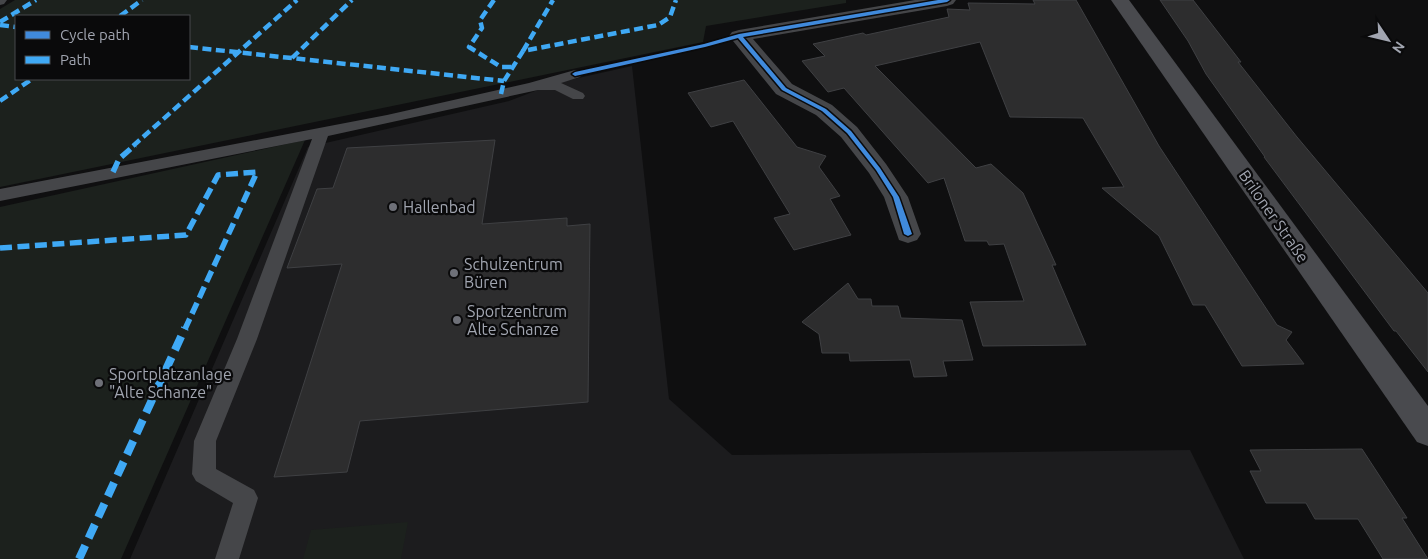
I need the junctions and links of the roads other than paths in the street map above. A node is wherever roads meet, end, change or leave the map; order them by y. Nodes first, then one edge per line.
1 (946, 0) edge
2 (1120, 0) edge
3 (575, 74) dead end
4 (533, 87) junction
5 (578, 96) dead end
6 (322, 132) junction
7 (0, 195) edge
8 (908, 234) dead end
9 (1428, 432) edge
10 (227, 559) edge

1 - 8 street
2 - 9 main road, Briloner Straße
3 - 4 lane
4 - 5 lane
4 - 6 lane
6 - 7 lane
6 - 10 lane

